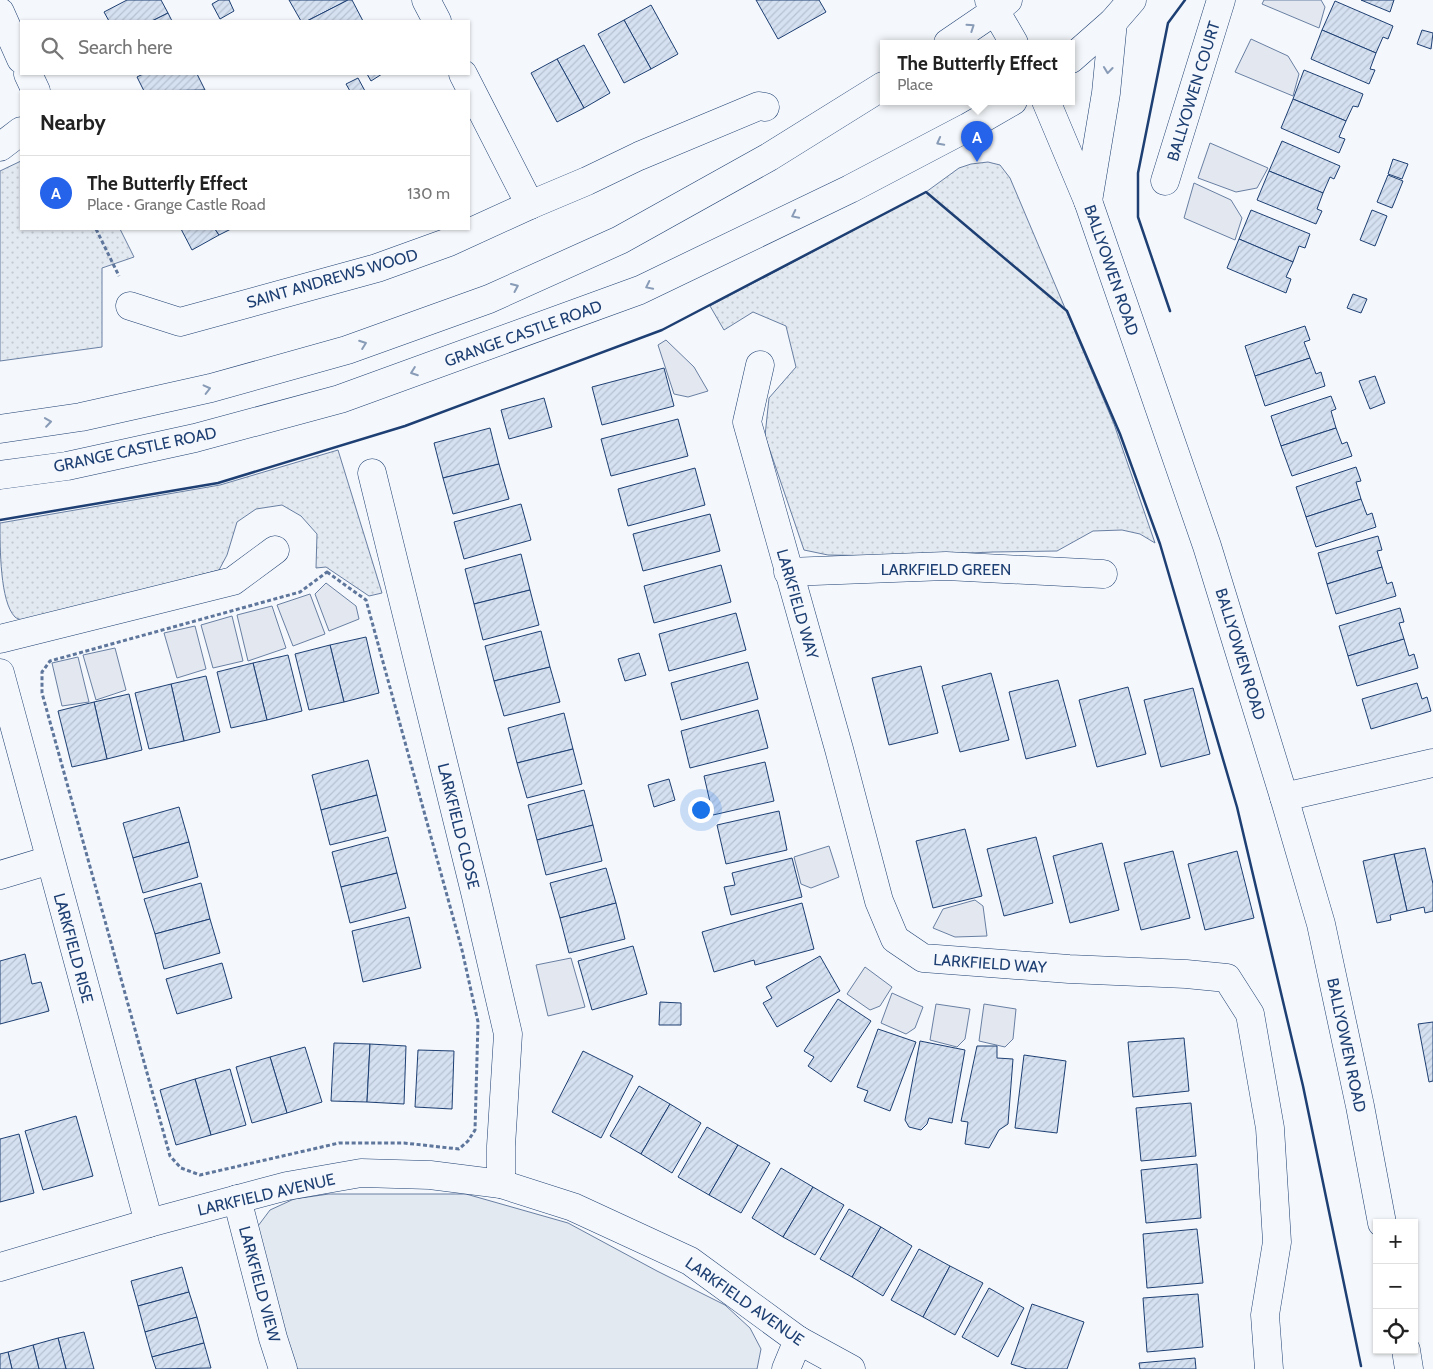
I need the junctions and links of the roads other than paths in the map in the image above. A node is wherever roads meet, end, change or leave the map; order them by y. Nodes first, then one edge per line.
1 (426, 0) edge
2 (1132, 0) edge
3 (1221, 0) edge
4 (998, 4) edge
5 (0, 12) edge
6 (436, 20) edge
7 (1113, 22) junction
8 (952, 40) edge
9 (1013, 40) edge
10 (1075, 56) edge
11 (20, 57) edge
12 (28, 75) edge
13 (464, 75) edge
14 (880, 88) edge
15 (36, 90) edge
16 (1006, 105) edge
17 (1048, 105) edge
18 (765, 107) dead end
19 (20, 133) edge
20 (0, 147) edge
21 (1165, 181) dead end
22 (1088, 201) junction
23 (530, 206) junction
24 (130, 306) dead end
25 (760, 365) dead end
26 (0, 429) edge
27 (372, 473) dead end
28 (0, 475) edge
29 (275, 550) dead end
30 (788, 572) junction
31 (1103, 574) dead end
32 (0, 639) edge
33 (0, 673) edge
34 (1433, 763) edge
35 (1284, 797) junction
36 (50, 860) junction
37 (0, 874) edge
38 (501, 1184) junction
39 (237, 1199) junction
40 (1381, 1219) edge
41 (149, 1222) junction
42 (0, 1267) edge
43 (798, 1340) junction
44 (1407, 1354) edge
45 (283, 1369) edge
46 (786, 1369) edge
47 (851, 1369) edge
48 (1269, 1369) edge
49 (1409, 1369) edge

1 - 6 street
2 - 7 street
3 - 21 street, BALLYOWEN COURT
8 -> 4 street
4 - 9 street
5 - 11 street
7 - 10 street
7 -> 22 street
12 - 15 street
13 - 23 street
26 -> 14 street
16 -> 28 street, GRANGE CASTLE ROAD
17 - 22 street, BALLYOWEN ROAD
18 - 23 street, SAINT ANDREWS WOOD
19 - 20 street
22 - 35 street, BALLYOWEN ROAD
23 - 24 street, SAINT ANDREWS WOOD
25 - 30 street, LARKFIELD WAY
27 - 38 street, LARKFIELD CLOSE
29 - 32 street
30 - 31 street, LARKFIELD GREEN
30 - 48 street, LARKFIELD WAY
33 - 36 street, LARKFIELD RISE
34 - 35 street
35 - 40 street, BALLYOWEN ROAD
36 - 37 street
36 - 41 street, LARKFIELD RISE
38 - 39 street, LARKFIELD AVENUE
38 - 43 street, LARKFIELD AVENUE
39 - 41 street, LARKFIELD AVENUE
39 - 45 street, LARKFIELD VIEW
41 - 42 street, LARKFIELD AVENUE
43 - 46 street
43 - 47 street, LARKFIELD AVENUE
44 - 49 street

